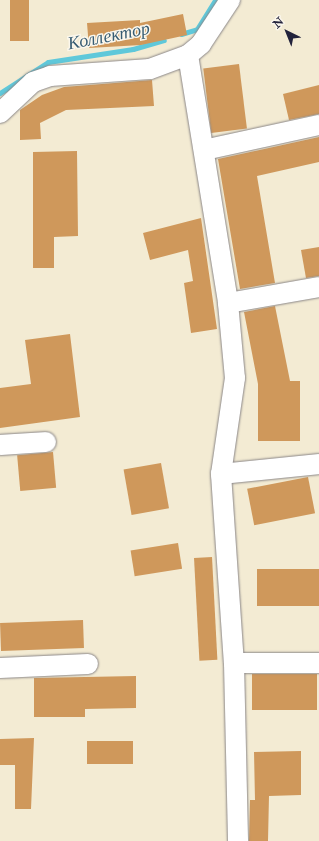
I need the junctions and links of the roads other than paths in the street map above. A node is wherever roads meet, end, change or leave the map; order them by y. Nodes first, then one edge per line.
1 (230, 0) edge
2 (188, 55) junction
3 (0, 113) edge
4 (319, 125) edge
5 (204, 150) junction
6 (319, 287) edge
7 (228, 303) junction
8 (46, 442) dead end
9 (0, 445) edge
10 (319, 464) edge
11 (221, 474) junction
12 (234, 663) junction
13 (319, 663) edge
14 (88, 664) dead end
15 (0, 668) edge
16 (238, 841) edge

1 - 2 street
2 - 3 street
2 - 5 street
4 - 5 street
5 - 7 street
6 - 7 street
7 - 11 street
8 - 9 street
10 - 11 street
11 - 12 street
12 - 13 street
12 - 16 street
14 - 15 street

